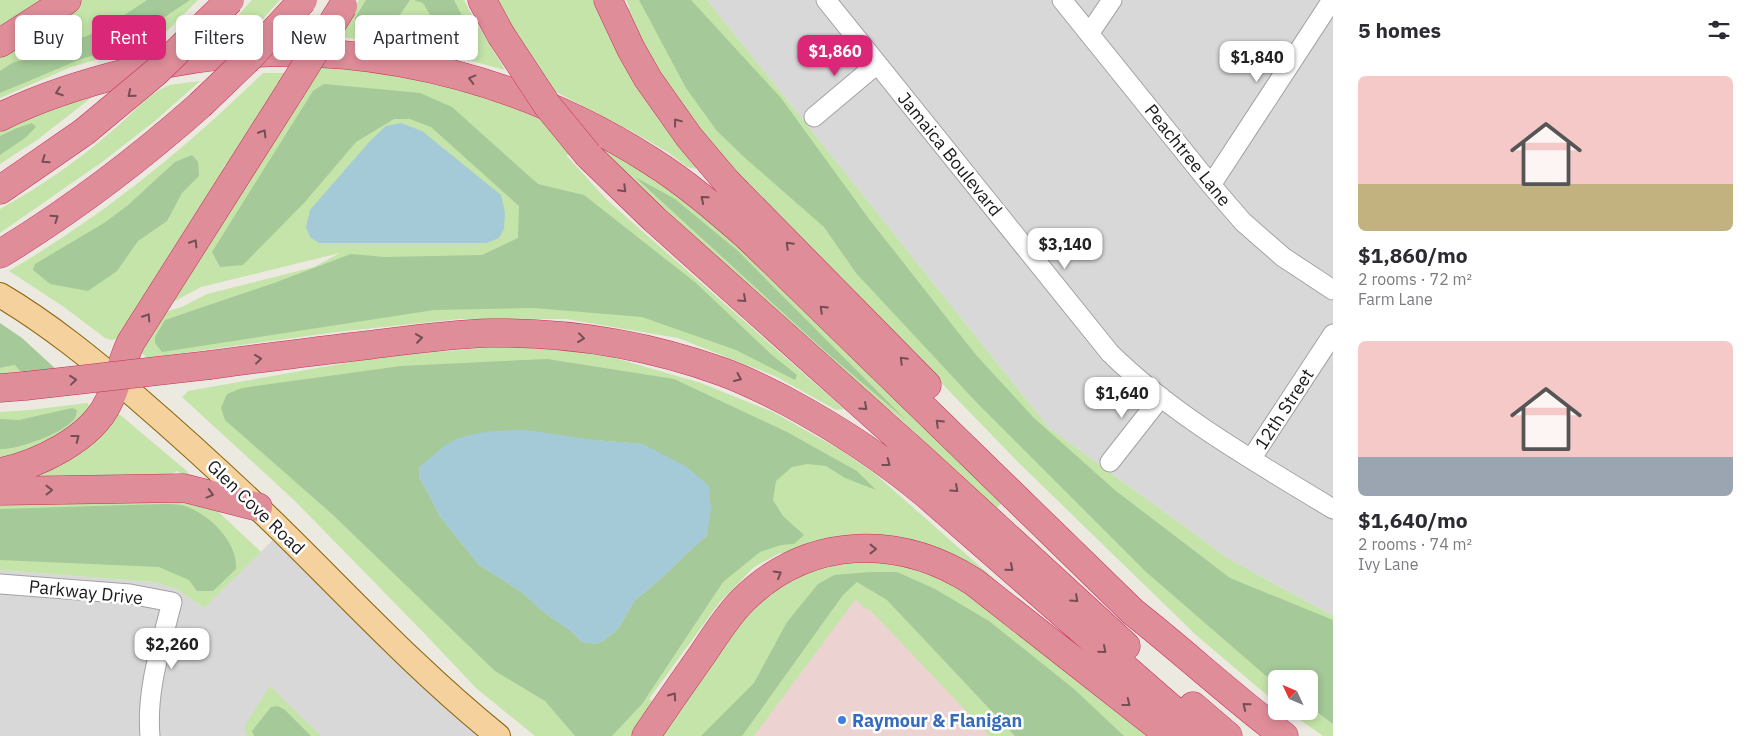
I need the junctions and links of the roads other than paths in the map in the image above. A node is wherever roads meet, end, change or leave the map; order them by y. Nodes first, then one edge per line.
1 (67, 0) edge
2 (230, 0) edge
3 (303, 0) edge
4 (482, 0) edge
5 (608, 0) edge
6 (826, 0) edge
7 (1062, 0) edge
8 (1112, 0) edge
9 (1332, 0) edge
10 (344, 3) edge
11 (1090, 34) junction
12 (0, 43) edge
13 (877, 64) junction
14 (0, 117) edge
15 (814, 117) dead end
16 (1211, 185) junction
17 (0, 190) edge
18 (7, 249) edge
19 (1333, 290) edge
20 (0, 295) edge
21 (1333, 334) edge
22 (117, 380) junction
23 (12, 387) edge
24 (1161, 397) junction
25 (1251, 459) junction
26 (1110, 462) dead end
27 (0, 472) edge
28 (0, 491) edge
29 (258, 507) junction
30 (1333, 509) edge
31 (0, 584) edge
32 (1178, 648) junction
33 (150, 736) edge
34 (498, 736) edge
35 (646, 736) edge
36 (1170, 736) edge
37 (1203, 736) edge
38 (1228, 736) edge
39 (1284, 736) edge

1 - 12 highway
2 -> 17 highway, bridge
18 -> 3 highway, bridge
4 -> 38 highway, bridge
32 -> 5 highway
6 - 13 street, Jamaica Boulevard
7 - 11 street, Peachtree Lane
8 - 11 street
9 - 16 street
22 -> 10 highway, bridge
11 - 16 street, Peachtree Lane
13 - 15 street
13 - 24 street, Jamaica Boulevard
32 -> 14 highway
16 - 19 street, Peachtree Lane
20 - 22 main road, Glen Cove Road
21 - 25 street, 12th Street
27 -> 22 highway
22 - 29 main road, Glen Cove Road
23 -> 37 highway, bridge
24 - 25 street, Jamaica Boulevard
24 - 26 street
25 - 30 street, Jamaica Boulevard
28 -> 29 highway
29 - 34 main road, Glen Cove Road
31 - 33 street, Parkway Drive
39 -> 32 highway
35 -> 36 highway

